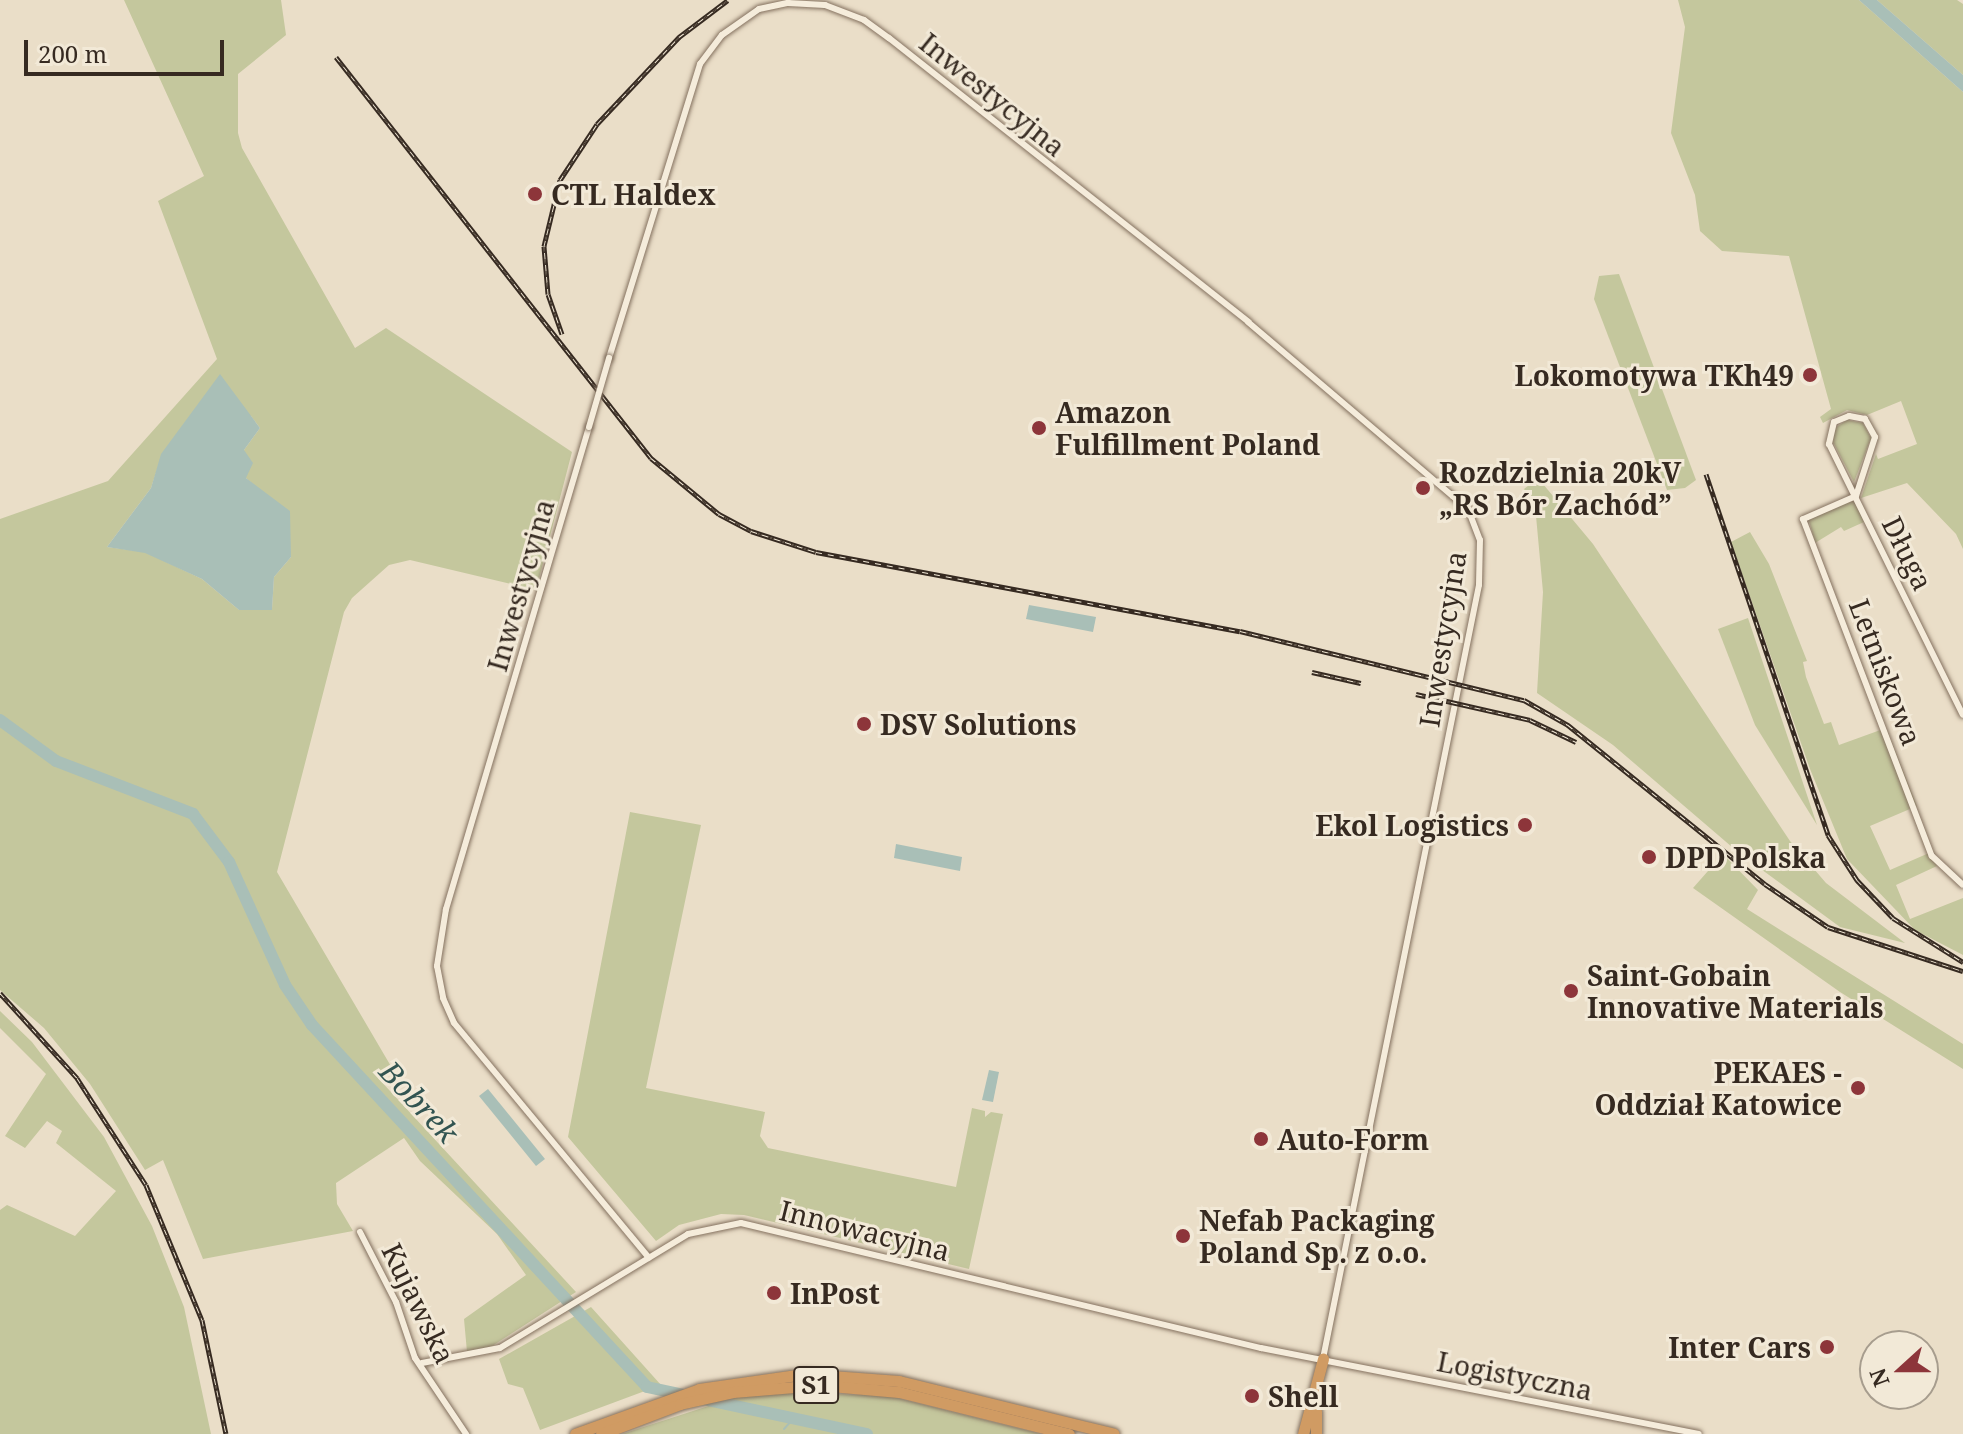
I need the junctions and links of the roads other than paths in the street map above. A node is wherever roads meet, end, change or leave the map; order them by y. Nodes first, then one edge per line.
1 (1856, 496) junction
2 (1963, 715) edge
3 (1963, 885) edge
4 (360, 1232) dead end
5 (649, 1258) junction
6 (1323, 1359) junction
7 (422, 1363) junction
8 (1316, 1395) junction
9 (466, 1434) edge
10 (575, 1434) edge
11 (601, 1434) edge
12 (1069, 1434) edge
13 (1114, 1434) edge
14 (1303, 1434) edge
15 (1316, 1434) edge
16 (1699, 1434) edge

1 - 1 street, Długa
1 - 2 street, Długa
1 - 3 street, Letniskowa
4 - 7 street, Kujawska
5 - 6 street, Innowacyjna
5 - 6 street, Inwestycyjna, bridge
5 - 7 street, Innowacyjna
6 - 8 highway
6 - 16 street, Logistyczna
7 - 9 street, Kujawska
8 - 14 highway
8 - 15 highway
10 - 13 highway, S1
11 - 12 highway, S1

